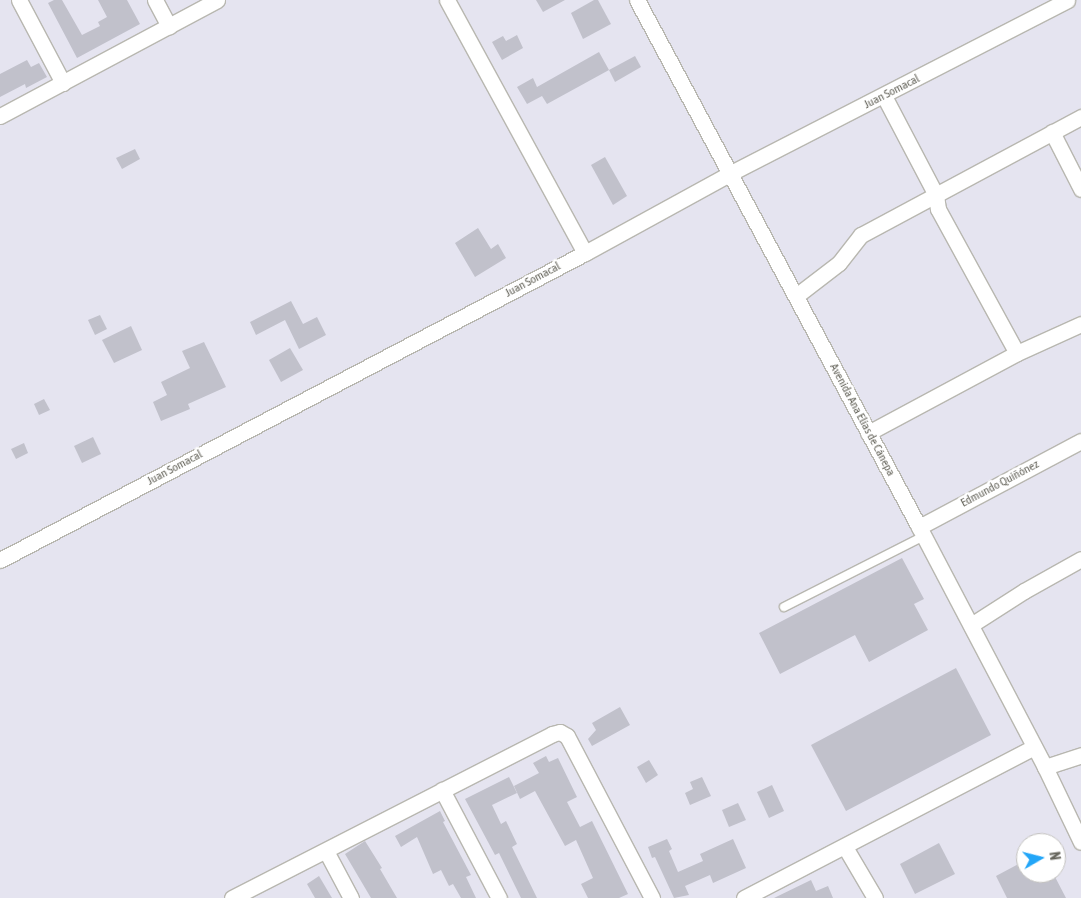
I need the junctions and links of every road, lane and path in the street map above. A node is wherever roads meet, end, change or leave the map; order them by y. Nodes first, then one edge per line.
1 (19, 0) edge
2 (155, 0) edge
3 (217, 0) edge
4 (447, 0) edge
5 (637, 0) edge
6 (1067, 0) edge
7 (169, 26) junction
8 (62, 83) junction
9 (884, 96) junction
10 (0, 116) edge
11 (1081, 117) edge
12 (1052, 132) junction
13 (731, 173) junction
14 (1081, 189) edge
15 (936, 195) junction
16 (585, 253) junction
17 (796, 296) junction
18 (1080, 326) edge
19 (1017, 354) junction
20 (868, 433) junction
21 (1081, 442) edge
22 (921, 532) junction
23 (1081, 559) edge
24 (0, 560) edge
25 (784, 607) dead end
26 (971, 625) junction
27 (1034, 747) junction
28 (1081, 755) edge
29 (1045, 767) junction
30 (442, 790) junction
31 (1081, 842) edge
32 (845, 847) junction
33 (326, 850) junction
34 (232, 898) edge
35 (351, 898) edge
36 (499, 898) edge
37 (652, 898) edge
38 (744, 898) edge
39 (875, 898) edge

1 - 8 street
2 - 7 street
3 - 7 street
4 - 16 street
5 - 13 street, Avenida Ana Elías de Cánepa
6 - 9 street, Juan Somacal
7 - 8 street
8 - 10 street
9 - 13 street, Juan Somacal
9 - 15 street
11 - 12 street
12 - 14 street
12 - 15 street
13 - 16 street, Juan Somacal
13 - 17 street, Avenida Ana Elías de Cánepa
15 - 17 street
15 - 19 street
16 - 24 street, Juan Somacal
17 - 20 street, Avenida Ana Elías de Cánepa
18 - 19 street
19 - 20 street
20 - 22 street, Avenida Ana Elías de Cánepa
21 - 22 street, Edmundo Quiñónez
22 - 25 lane
22 - 26 street, Avenida Ana Elías de Cánepa
23 - 26 street
26 - 27 street, Avenida Ana Elías de Cánepa
27 - 29 street, Avenida Ana Elías de Cánepa
27 - 32 street
28 - 29 street
29 - 31 street, Avenida Ana Elías de Cánepa
30 - 33 street
30 - 36 street
30 - 37 street
32 - 38 street
32 - 39 street
33 - 34 street
33 - 35 street

